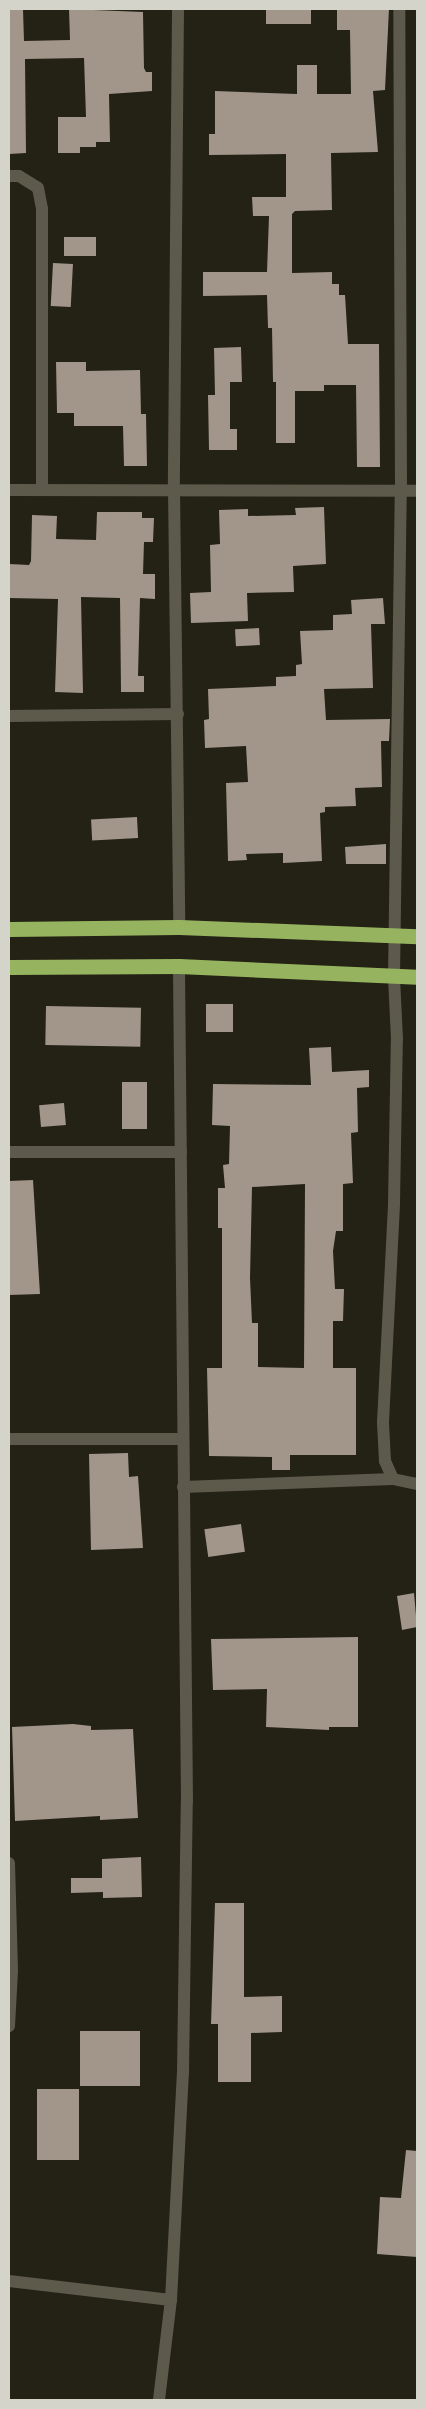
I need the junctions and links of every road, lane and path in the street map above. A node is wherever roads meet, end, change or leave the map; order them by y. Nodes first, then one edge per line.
1 (178, 9) edge
2 (399, 9) edge
3 (9, 176) edge
4 (174, 489) junction
5 (9, 490) edge
6 (42, 490) junction
7 (401, 491) junction
8 (417, 491) edge
9 (178, 714) junction
10 (9, 716) edge
11 (179, 927) junction
12 (9, 929) edge
13 (395, 936) junction
14 (417, 936) edge
15 (179, 966) junction
16 (9, 967) edge
17 (394, 977) junction
18 (417, 977) edge
19 (9, 1152) edge
20 (181, 1152) junction
21 (9, 1439) edge
22 (183, 1439) junction
23 (394, 1479) junction
24 (417, 1484) edge
25 (184, 1486) junction
26 (9, 1863) edge
27 (9, 2026) edge
28 (9, 2281) edge
29 (171, 2300) junction
30 (159, 2400) edge

1 - 4 street
2 - 7 street
3 - 6 street
4 - 6 street
4 - 7 street
4 - 9 street
5 - 6 street
7 - 8 street
7 - 13 street
9 - 10 street
9 - 11 street
11 - 12 highway
11 - 13 highway
13 - 14 highway
13 - 17 street
15 - 16 highway
15 - 17 highway
15 - 20 street
17 - 18 highway
17 - 23 street
19 - 20 street
20 - 22 street
21 - 22 street
22 - 25 street
23 - 24 street
23 - 25 street
25 - 29 street
26 - 27 street
28 - 29 street
29 - 30 street

